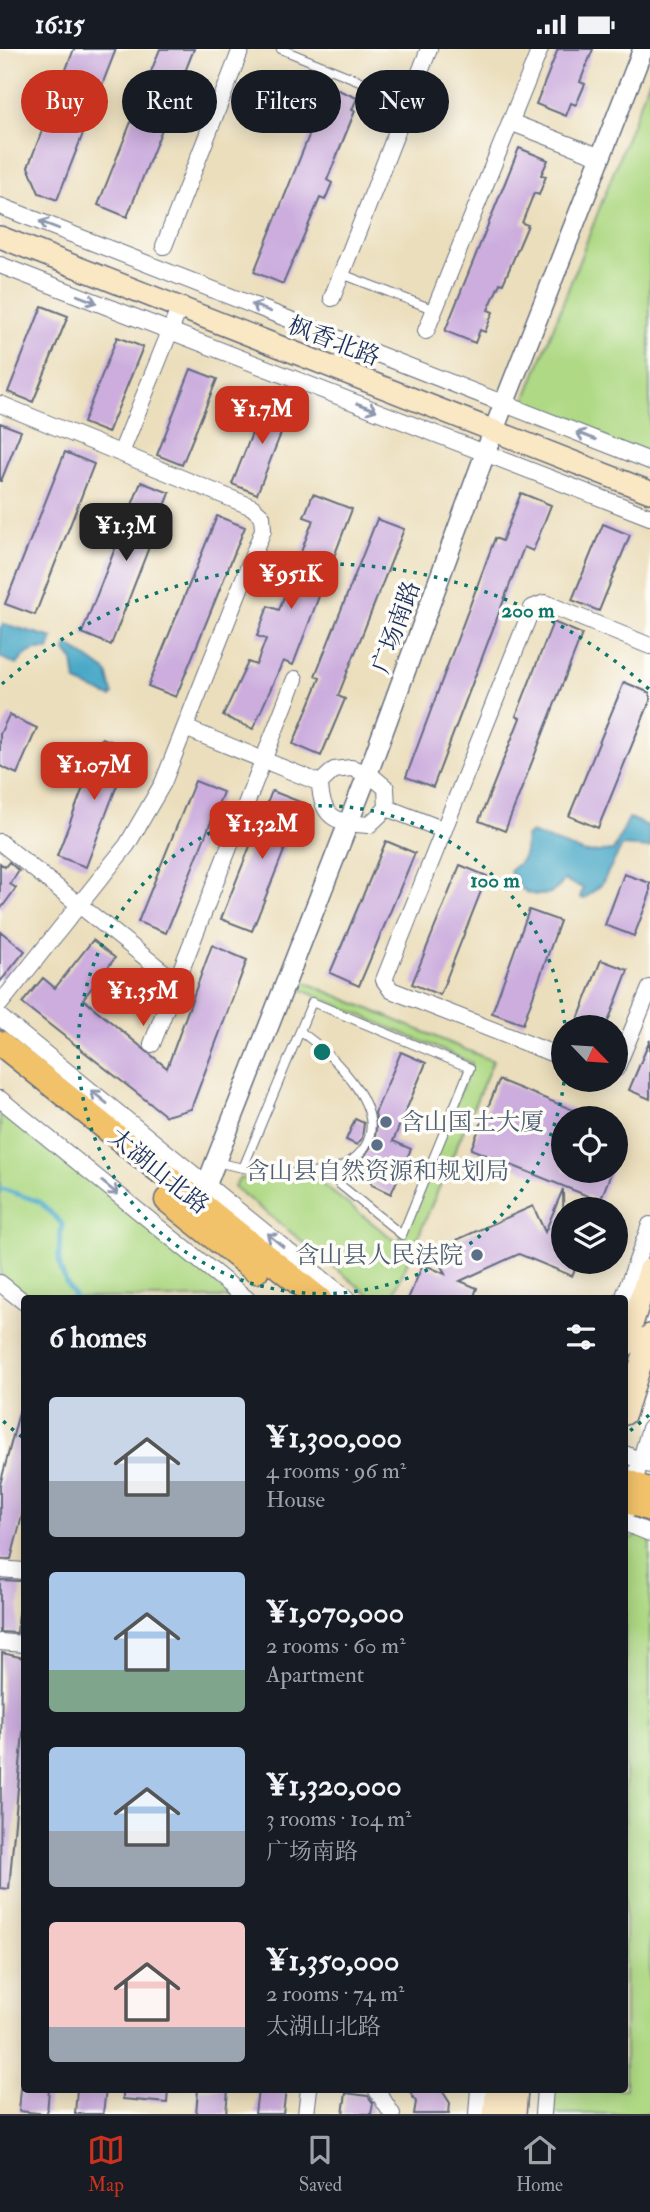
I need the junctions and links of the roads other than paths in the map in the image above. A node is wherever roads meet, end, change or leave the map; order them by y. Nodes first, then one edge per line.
1 (241, 49) edge
2 (281, 49) edge
3 (429, 49) edge
4 (540, 49) edge
5 (643, 49) edge
6 (421, 70) edge
7 (355, 79) edge
8 (510, 122) junction
9 (397, 133) edge
10 (600, 157) junction
11 (0, 206) edge
12 (0, 237) edge
13 (164, 246) dead end
14 (0, 265) edge
15 (342, 274) junction
16 (332, 299) dead end
17 (179, 309) junction
18 (435, 310) junction
19 (170, 331) junction
20 (426, 331) dead end
21 (0, 404) edge
22 (504, 404) junction
23 (493, 432) junction
24 (121, 453) junction
25 (485, 453) junction
26 (650, 461) edge
27 (650, 492) edge
28 (650, 517) edge
29 (650, 646) edge
30 (295, 679) dead end
31 (186, 728) junction
32 (263, 760) junction
33 (368, 773) junction
34 (320, 783) junction
35 (387, 809) junction
36 (348, 824) junction
37 (444, 830) junction
38 (0, 842) edge
39 (79, 908) junction
40 (175, 981) junction
41 (650, 989) edge
42 (0, 1004) edge
43 (0, 1017) edge
44 (300, 1031) junction
45 (628, 1041) edge
46 (0, 1044) edge
47 (152, 1044) dead end
48 (551, 1053) edge
49 (0, 1065) edge
50 (0, 1099) edge
51 (216, 1161) junction
52 (243, 1168) junction
53 (322, 1170) junction
54 (199, 1203) junction
55 (650, 1225) edge
56 (650, 1269) edge
57 (0, 1283) edge
58 (242, 1295) edge
59 (287, 1295) edge
60 (314, 1295) edge
61 (341, 1295) edge
62 (624, 1295) edge
63 (21, 1300) edge
64 (650, 1335) edge
65 (628, 1337) edge
66 (628, 1405) edge
67 (650, 1428) edge
68 (638, 1460) edge
69 (632, 1501) edge
70 (650, 1533) edge
71 (0, 1569) edge
72 (21, 1571) edge
73 (0, 1642) edge
74 (21, 1644) edge
75 (309, 2093) edge
76 (379, 2093) edge
77 (479, 2093) edge
78 (497, 2093) edge
79 (517, 2093) edge
80 (545, 2093) edge
81 (306, 2114) edge
82 (392, 2114) edge
83 (477, 2114) edge
84 (494, 2114) edge
85 (515, 2114) edge
86 (543, 2114) edge

1 - 13 street
2 - 7 lane
3 - 6 street
4 - 8 street
5 - 10 street, 广场南路
8 - 10 street
8 - 18 street
9 - 15 street
10 - 22 street, 广场南路
22 -> 11 street
12 - 17 main road, 枫香北路
14 -> 19 street
15 - 16 street
15 - 18 lane
17 - 19 street
17 - 23 main road, 枫香北路
18 - 20 street
19 - 24 street
19 -> 25 street
21 - 24 street
22 - 23 street, 广场南路
26 -> 22 street
23 - 25 street, 广场南路
23 - 27 main road, 枫香北路
24 - 31 street
25 - 28 street
25 - 33 street, 广场南路
29 - 37 street
30 - 32 street
31 - 32 street
31 - 39 street
32 - 34 street
32 - 40 street
33 - 34 street
33 - 35 street
33 - 36 street, 广场南路
34 - 36 street
35 - 36 street
35 - 37 street
36 - 51 street, 广场南路
37 - 48 street
38 - 39 street
39 - 40 street
39 - 42 street
40 - 47 street
41 - 45 street
54 -> 43 street
44 - 52 lane
44 - 53 lane
44 - 53 lane
46 - 54 main road, 太湖山北路
49 - 54 main road, 太湖山北路
50 -> 58 street
51 - 52 lane
51 - 54 street, 广场南路
52 - 53 lane
54 - 59 main road, 太湖山北路
54 - 60 main road, 太湖山北路
61 -> 54 street
55 - 62 street
56 - 65 main road
57 - 63 street
64 - 66 main road
67 - 68 street
68 - 69 street
69 - 70 street
71 - 72 street
73 - 74 street
75 - 81 street
76 - 82 street
77 - 83 street
78 - 84 main road
79 - 85 main road
80 - 86 street

